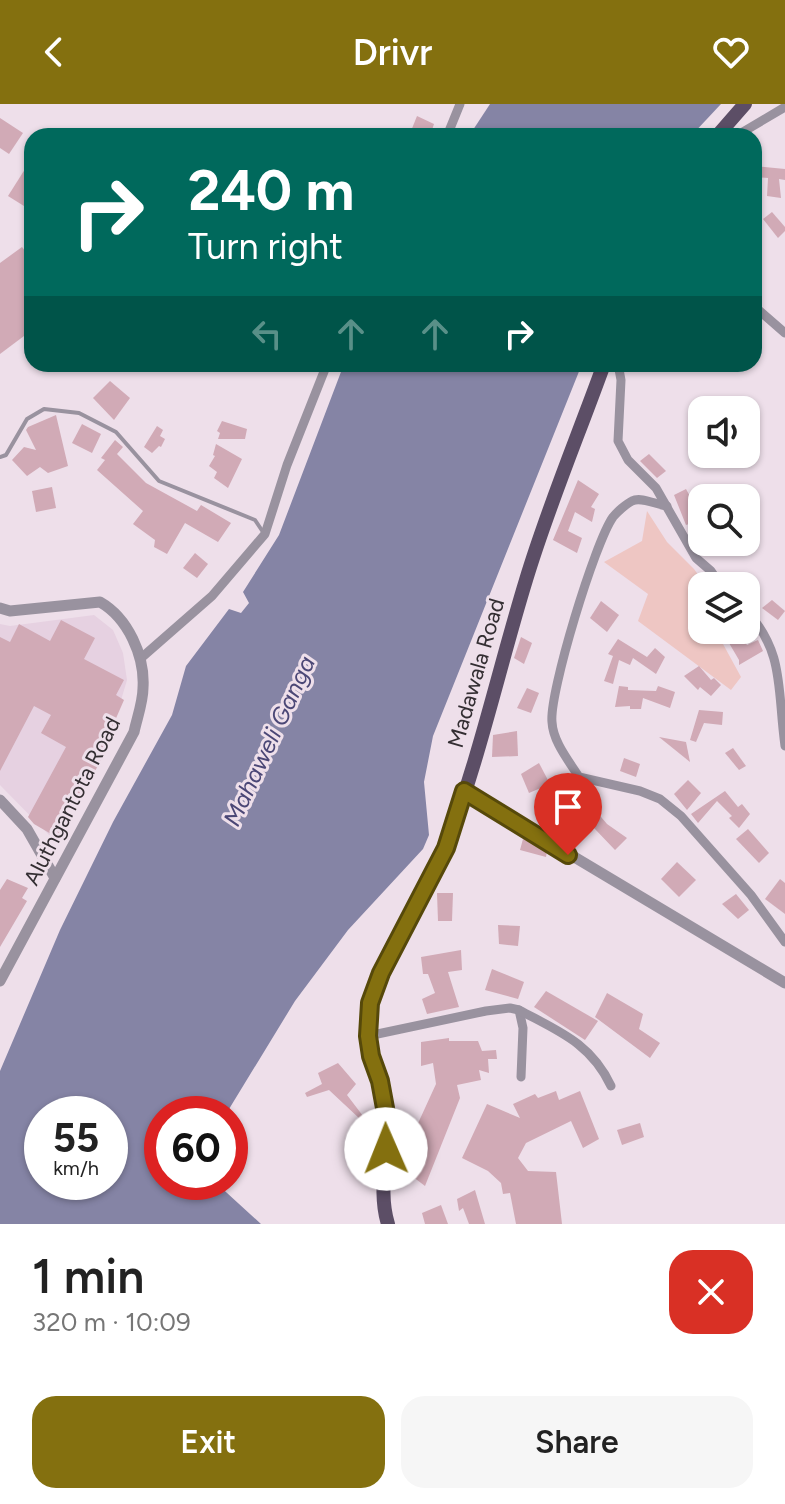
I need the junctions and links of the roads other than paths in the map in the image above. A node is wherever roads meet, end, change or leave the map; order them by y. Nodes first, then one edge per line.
1 (460, 104) edge
2 (745, 104) edge
3 (785, 107) edge
4 (450, 128) edge
5 (724, 128) edge
6 (750, 128) edge
7 (762, 313) edge
8 (785, 333) edge
9 (324, 372) edge
10 (601, 372) edge
11 (620, 372) edge
12 (0, 457) edge
13 (667, 506) junction
14 (265, 534) junction
15 (712, 572) edge
16 (0, 608) edge
17 (760, 621) edge
18 (140, 659) junction
19 (785, 746) edge
20 (464, 791) junction
21 (0, 800) edge
22 (55, 878) junction
23 (785, 942) edge
24 (0, 981) edge
25 (785, 983) edge
26 (519, 1010) junction
27 (368, 1036) junction
28 (521, 1077) dead end
29 (611, 1086) dead end
30 (388, 1224) edge

1 - 4 street
2 - 5 main road
3 - 6 street
7 - 8 street
9 - 14 street
10 - 20 main road, Madawala Road
11 - 13 street
12 - 14 lane
13 - 15 street
13 - 23 street
14 - 18 street
16 - 18 street, Aluthgantota Road
17 - 19 street
18 - 22 street, Aluthgantota Road
20 - 25 street
20 - 27 main road, Madawala Road
21 - 22 street
22 - 24 street, Aluthgantota Road
26 - 27 street
26 - 28 street
26 - 29 street
27 - 30 main road, Madawala Road

